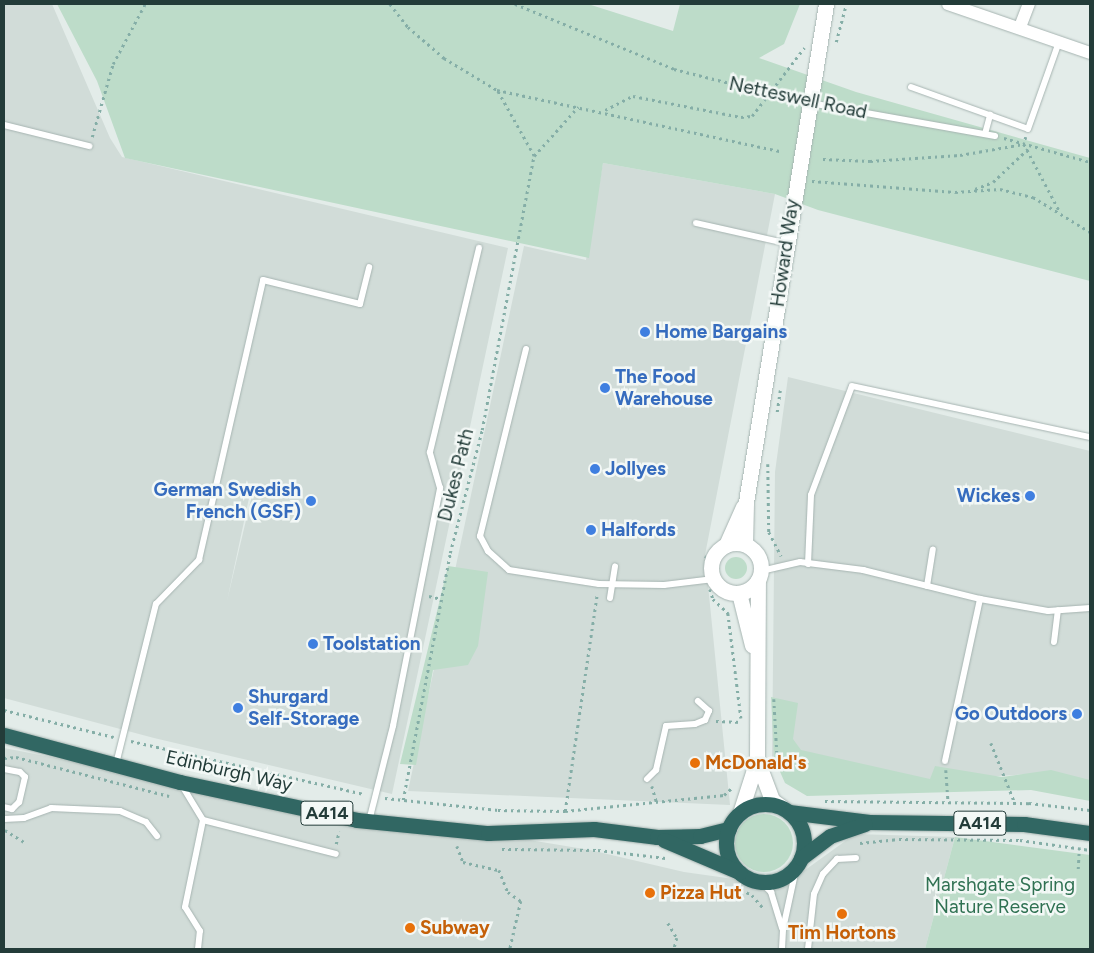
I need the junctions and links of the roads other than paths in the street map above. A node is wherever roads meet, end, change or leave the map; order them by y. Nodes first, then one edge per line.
1 (826, 4) edge
2 (948, 4) edge
3 (1029, 4) edge
4 (1020, 27) junction
5 (1059, 42) junction
6 (1090, 53) edge
7 (911, 87) dead end
8 (809, 103) junction
9 (990, 115) junction
10 (4, 125) edge
11 (984, 134) junction
12 (995, 136) road end
13 (90, 146) road end
14 (696, 223) dead end
15 (785, 243) junction
16 (479, 248) dead end
17 (369, 267) dead end
18 (526, 349) dead end
19 (1090, 437) edge
20 (746, 502) junction
21 (726, 544) junction
22 (745, 544) junction
23 (933, 549) dead end
24 (808, 564) junction
25 (615, 566) dead end
26 (760, 575) junction
27 (710, 579) junction
28 (612, 585) junction
29 (927, 586) junction
30 (738, 593) junction
31 (610, 598) dead end
32 (980, 599) junction
33 (1090, 608) edge
34 (1058, 610) junction
35 (1054, 642) dead end
36 (756, 661) junction
37 (698, 701) dead end
38 (4, 735) edge
39 (758, 760) junction
40 (945, 760) road end
41 (116, 765) junction
42 (4, 769) edge
43 (647, 779) road end
44 (180, 782) junction
45 (4, 807) edge
46 (786, 810) junction
47 (740, 813) junction
48 (4, 819) edge
49 (203, 820) junction
50 (369, 821) junction
51 (869, 822) junction
52 (729, 829) junction
53 (1090, 833) edge
54 (157, 836) dead end
55 (658, 837) junction
56 (336, 854) dead end
57 (856, 858) dead end
58 (799, 861) junction
59 (743, 874) junction
60 (760, 881) junction
61 (783, 929) junction
62 (198, 949) edge
63 (782, 949) edge
64 (808, 949) edge

1 - 8 street, Howard Way
2 - 4 street
3 - 4 street
4 - 5 street
5 - 6 street
5 - 9 lane
7 - 9 lane
8 - 11 lane, Netteswell Road
8 - 15 street, Howard Way
9 - 11 lane
10 - 13 lane
11 - 12 lane, Netteswell Road
14 - 15 lane
15 - 20 street, Howard Way
16 - 50 lane
17 - 41 lane
18 - 28 lane
19 - 24 lane
20 - 21 street, Howard Way
20 - 22 street, Howard Way
21 - 22 street
21 - 27 street
22 - 26 street
23 - 29 lane
24 - 26 lane
24 - 29 lane
25 - 28 lane
26 - 30 street
26 - 36 street
27 - 28 lane
27 - 30 street
28 - 31 lane
29 - 32 lane
30 - 36 street
32 - 34 lane
32 - 40 lane
33 - 34 lane
34 - 35 lane
36 - 39 street
37 - 43 lane
38 - 41 highway, Edinburgh Way / A414
39 - 46 street
39 - 47 street
41 - 44 highway, Edinburgh Way / A414
42 - 45 lane
44 - 49 lane
44 - 50 highway, Edinburgh Way / A414
46 - 47 highway
46 - 51 highway, A414
46 - 58 highway
47 - 52 highway
48 - 54 lane
49 - 56 lane
49 - 62 lane
50 - 55 highway, Edinburgh Way / A414
51 - 53 highway, A414
51 - 58 highway, A414
52 - 55 highway, Edinburgh Way / A414
52 - 59 highway
55 - 59 highway, Edinburgh Way / A414
57 - 64 lane
58 - 60 highway
58 - 61 lane
59 - 60 highway
60 - 61 lane
61 - 63 lane

